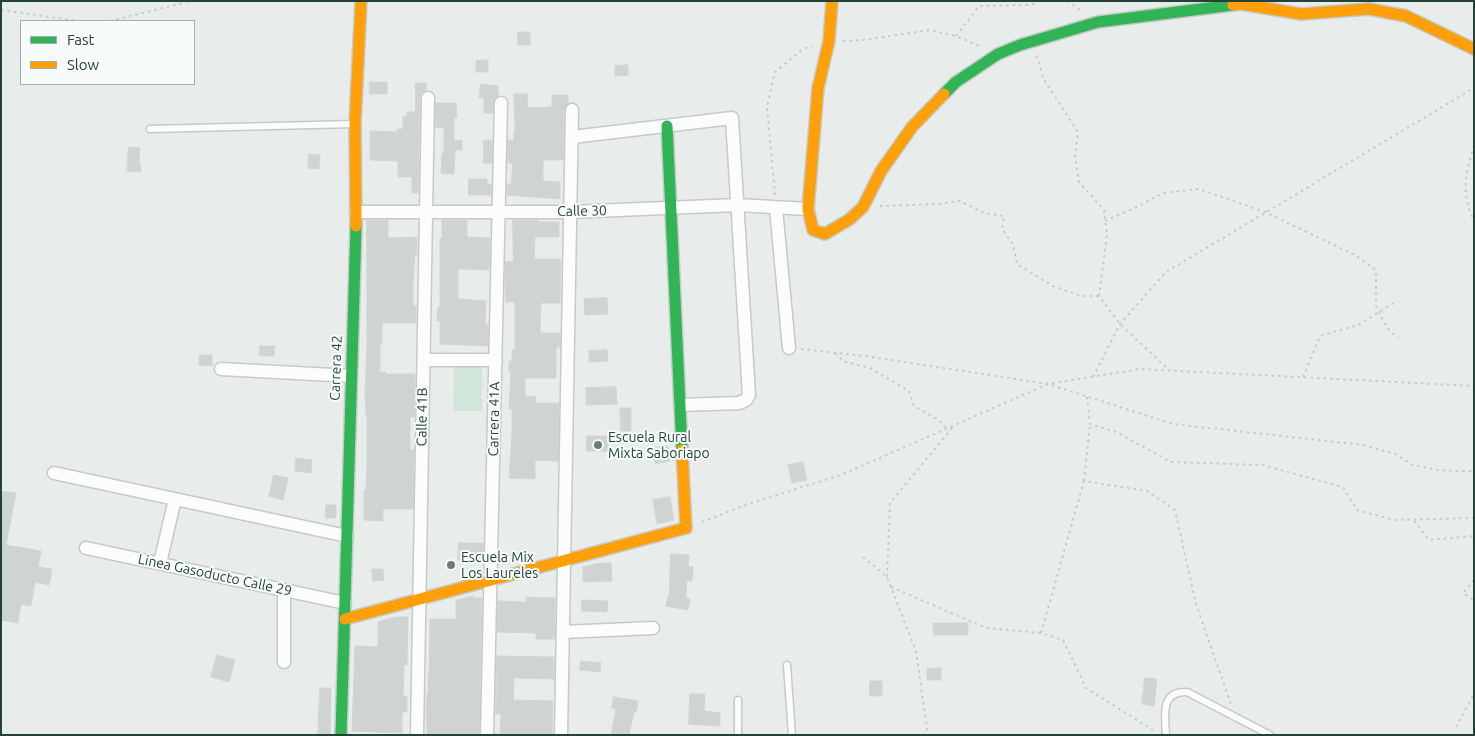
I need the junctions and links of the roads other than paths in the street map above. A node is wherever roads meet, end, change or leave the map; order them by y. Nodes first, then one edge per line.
1 (361, 1) edge
2 (832, 1) edge
3 (1474, 49) edge
4 (428, 98) dead end
5 (501, 103) dead end
6 (572, 110) dead end
7 (355, 124) junction
8 (667, 126) junction
9 (150, 129) dead end
10 (572, 137) junction
11 (737, 205) junction
12 (671, 208) junction
13 (776, 208) junction
14 (808, 209) junction
15 (356, 212) junction
16 (426, 212) junction
17 (499, 212) junction
18 (570, 212) junction
19 (789, 348) road end
20 (424, 360) junction
21 (496, 360) junction
22 (221, 369) dead end
23 (351, 376) junction
24 (680, 405) junction
25 (54, 473) dead end
26 (175, 498) junction
27 (347, 536) junction
28 (86, 548) dead end
29 (564, 560) junction
30 (160, 564) junction
31 (491, 580) junction
32 (284, 590) junction
33 (419, 599) junction
34 (345, 603) junction
35 (345, 619) junction
36 (653, 628) dead end
37 (563, 632) junction
38 (284, 662) dead end
39 (787, 665) dead end
40 (738, 700) dead end
41 (341, 735) edge
42 (417, 735) edge
43 (487, 735) edge
44 (561, 735) edge
45 (738, 735) edge
46 (792, 735) edge
47 (1166, 735) edge
48 (1270, 735) edge

1 - 7 street, Carrera 42
2 - 14 street
3 - 14 street
4 - 16 street, Calle 41B
5 - 17 street, Carrera 41A
6 - 10 street
7 - 9 lane
7 - 15 street, Carrera 42
8 - 10 street
8 - 11 street
8 - 12 street
10 - 18 street
11 - 12 street, Calle 30
11 - 13 street, Calle 30
11 - 24 street
12 - 18 street, Calle 30
12 - 24 street
13 - 14 street, Calle 30
13 - 19 street
15 - 16 street, Calle 30
15 - 23 street, Carrera 42
16 - 17 street, Calle 30
16 - 20 street, Calle 41B
17 - 18 street, Calle 30
17 - 21 street, Carrera 41A
18 - 29 street
20 - 21 street
20 - 33 street, Calle 41B
21 - 31 street, Carrera 41A
22 - 23 street
23 - 27 street, Carrera 42
24 - 29 street
25 - 26 street
26 - 27 street
26 - 30 street
27 - 34 street, Carrera 42
28 - 30 street, Linea Gasoducto Calle 29
29 - 31 street
29 - 37 street
30 - 32 street, Linea Gasoducto Calle 29
31 - 33 street
31 - 43 street, Carrera 41A
32 - 34 street, Linea Gasoducto Calle 29
32 - 38 street
33 - 35 street
33 - 42 street, Calle 41B
34 - 35 street, Carrera 42
35 - 41 street, Carrera 42
36 - 37 street
37 - 44 street
39 - 46 lane
40 - 45 lane
47 - 48 lane

